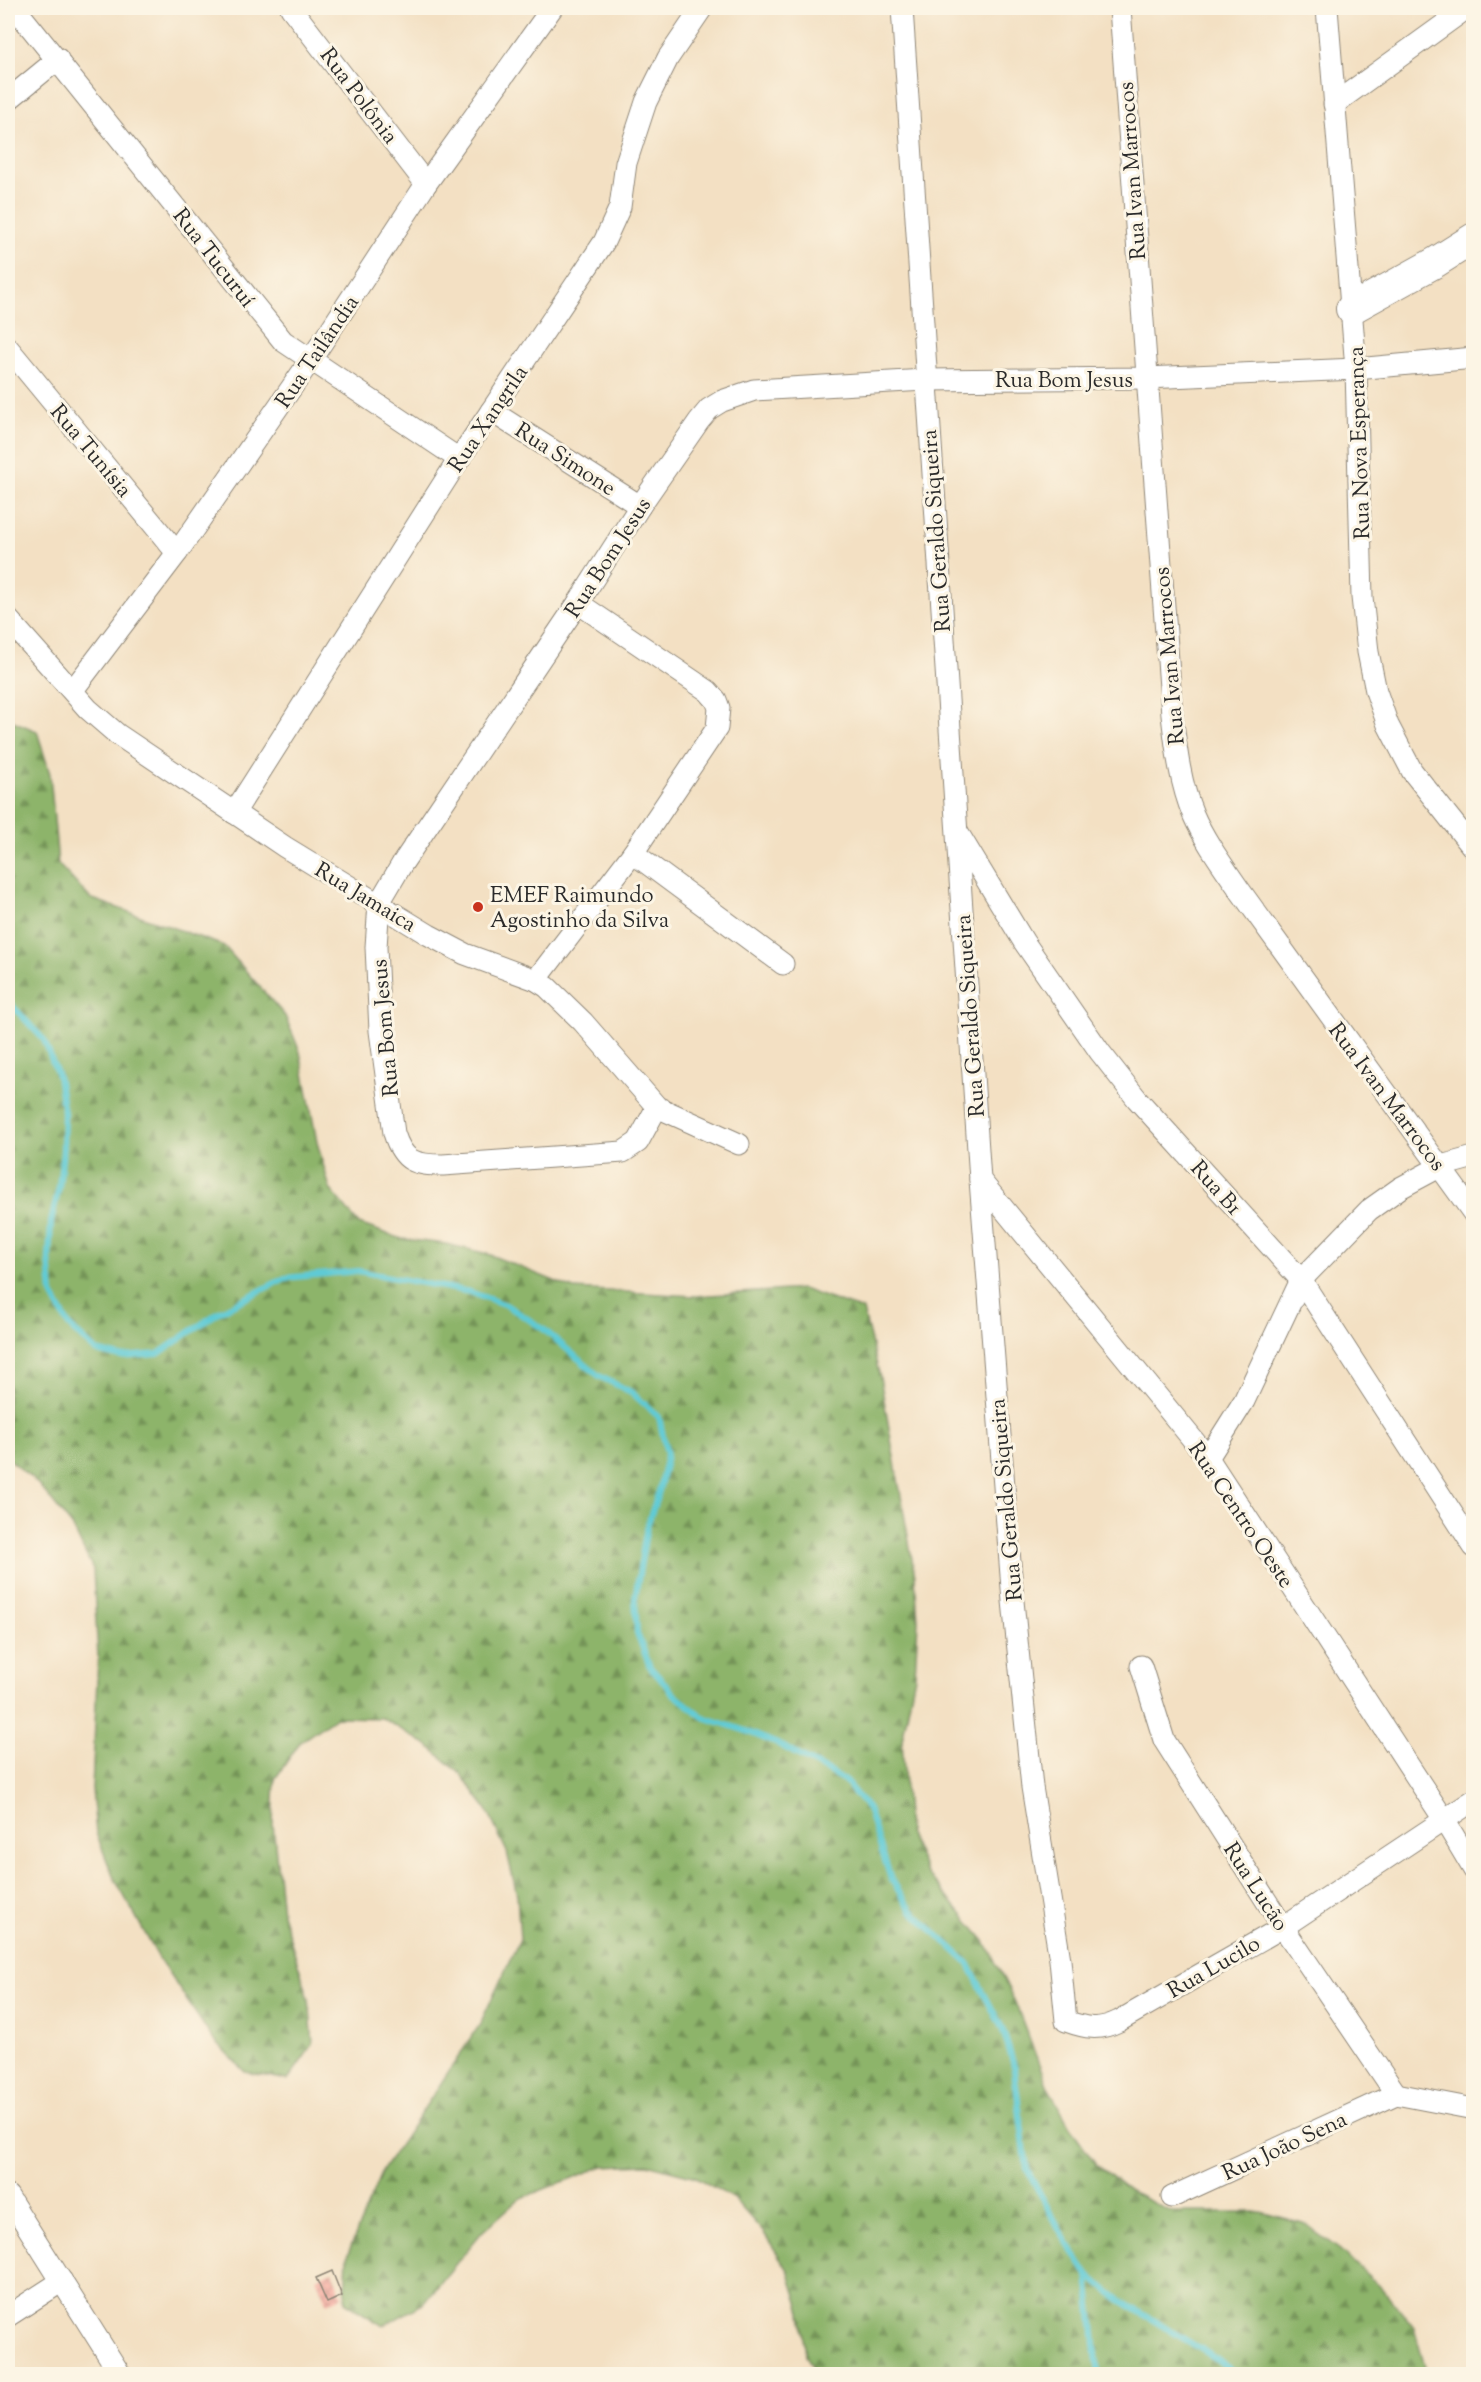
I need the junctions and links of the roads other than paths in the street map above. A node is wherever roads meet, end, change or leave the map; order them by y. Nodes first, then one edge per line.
1 (15, 8) edge
2 (291, 8) edge
3 (552, 8) edge
4 (702, 8) edge
5 (902, 8) edge
6 (1120, 8) edge
7 (1327, 8) edge
8 (1467, 8) edge
9 (57, 59) junction
10 (8, 100) edge
11 (1334, 104) junction
12 (426, 184) junction
13 (1473, 238) edge
14 (1351, 309) junction
15 (8, 348) edge
16 (1473, 358) edge
17 (310, 361) junction
18 (1356, 369) junction
19 (1146, 378) junction
20 (925, 380) junction
21 (491, 411) junction
22 (459, 459) junction
23 (640, 506) junction
24 (177, 553) junction
25 (578, 603) junction
26 (8, 619) edge
27 (73, 690) junction
28 (234, 813) junction
29 (956, 830) junction
30 (1473, 849) edge
31 (633, 853) junction
32 (379, 903) junction
33 (783, 964) dead end
34 (536, 980) junction
35 (657, 1107) junction
36 (740, 1144) dead end
37 (1473, 1157) edge
38 (1441, 1166) junction
39 (980, 1180) junction
40 (1473, 1214) edge
41 (1301, 1280) junction
42 (1208, 1458) junction
43 (1473, 1547) edge
44 (1141, 1666) dead end
45 (1473, 1800) edge
46 (1443, 1818) junction
47 (1473, 1870) edge
48 (1284, 1926) junction
49 (1066, 2021) joint
50 (1396, 2094) junction
51 (1473, 2109) edge
52 (8, 2196) edge
53 (1172, 2197) dead end
54 (62, 2281) junction
55 (8, 2316) edge
56 (120, 2374) edge

1 - 9 street, Rua Tucuruí
2 - 12 street, Rua Polônia
3 - 12 street, Rua Tailândia
4 - 21 street, Rua Xangrila
5 - 20 street, Rua Geraldo Siqueira
6 - 19 street, Rua Ivan Marrocos
7 - 11 street, Rua Nova Esperança
8 - 11 street
9 - 10 street
9 - 17 street, Rua Tucuruí
11 - 14 street, Rua Nova Esperança
12 - 17 street, Rua Tailândia
13 - 14 street
14 - 18 street, Rua Nova Esperança
15 - 24 street, Rua Tunísia
16 - 18 street, Rua Bom Jesus
17 - 22 street, Rua Tucuruí
17 - 24 street, Rua Tailândia
18 - 19 street, Rua Bom Jesus
18 - 30 street, Rua Nova Esperança
19 - 20 street, Rua Bom Jesus
19 - 38 street, Rua Ivan Marrocos
20 - 23 street, Rua Bom Jesus
20 - 29 street, Rua Geraldo Siqueira
21 - 22 street, Rua Xangrila
21 - 23 street, Rua Simone
22 - 28 street, Rua Xangrila
23 - 25 street, Rua Bom Jesus
24 - 27 street, Rua Tailândia
25 - 31 street
25 - 32 street, Rua Bom Jesus
26 - 27 street, Rua Jamaica
27 - 28 street, Rua Jamaica
28 - 32 street, Rua Jamaica
29 - 39 street, Rua Geraldo Siqueira
29 - 41 street, Rua B1
31 - 33 street
31 - 34 street
32 - 34 street, Rua Jamaica
32 - 35 street, Rua Bom Jesus
34 - 35 street, Rua Jamaica
35 - 36 street, Rua Jamaica
37 - 38 street
38 - 40 street, Rua Ivan Marrocos
38 - 41 street
39 - 42 street, Rua Centro Oeste
39 - 49 street, Rua Geraldo Siqueira
41 - 42 street
41 - 43 street, Rua B1
42 - 46 street, Rua Centro Oeste
44 - 48 street, Rua Lucão
45 - 46 street, Rua Lucilo
46 - 47 street, Rua Centro Oeste
46 - 48 street, Rua Lucilo
48 - 49 street, Rua Lucilo
48 - 50 street, Rua Lucão
50 - 51 street
50 - 53 street, Rua João Sena
52 - 54 street
54 - 55 street
54 - 56 street

